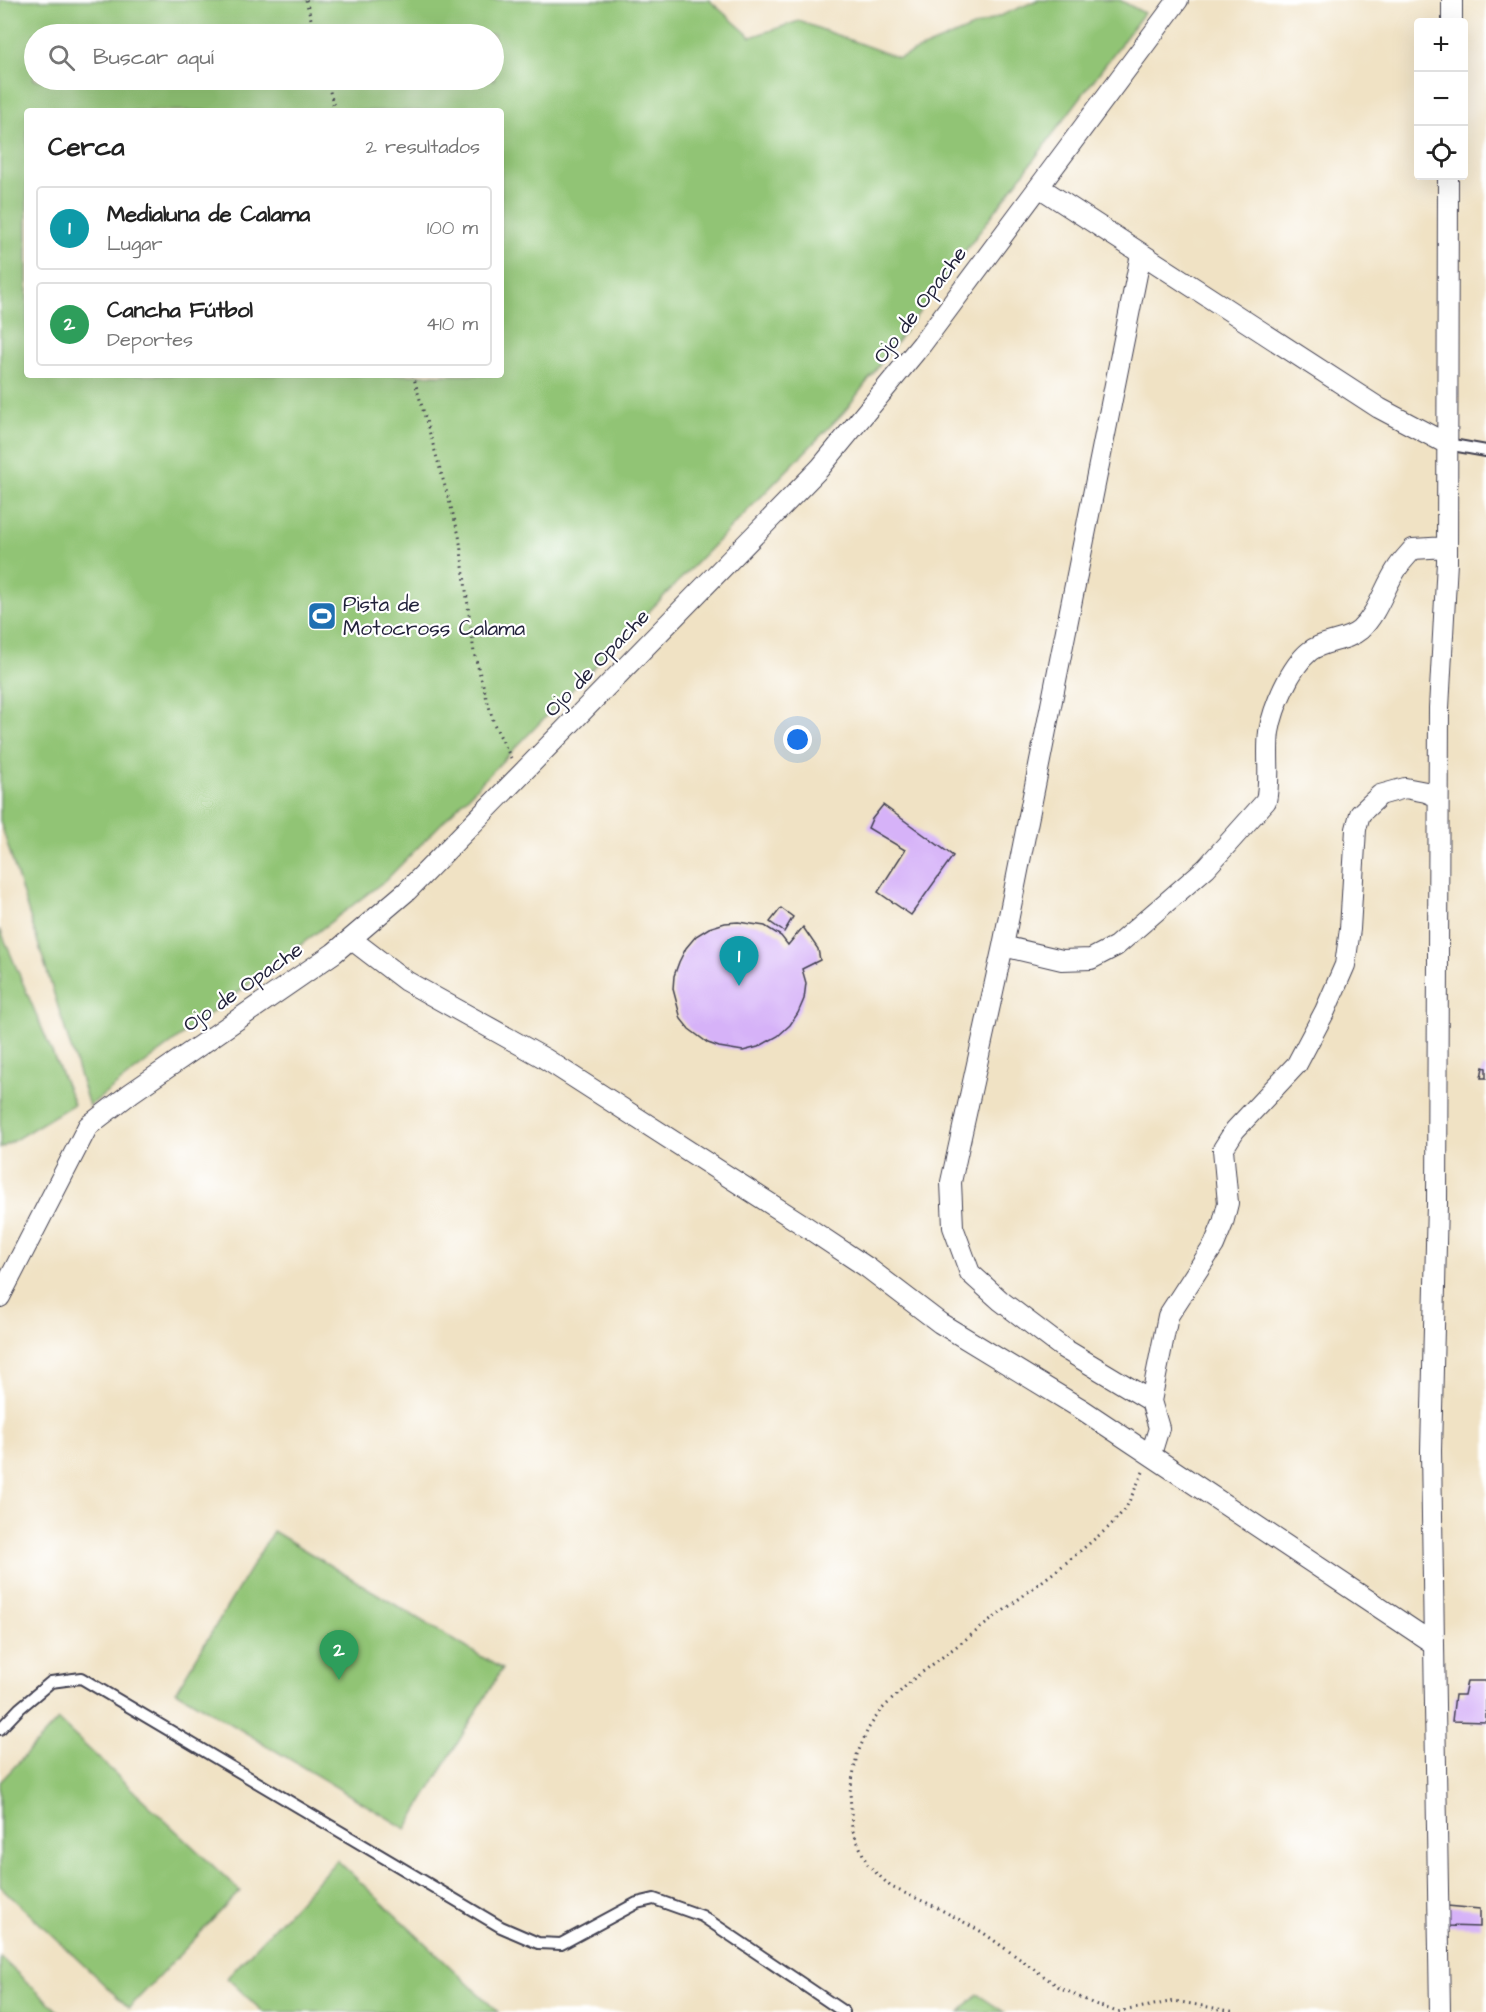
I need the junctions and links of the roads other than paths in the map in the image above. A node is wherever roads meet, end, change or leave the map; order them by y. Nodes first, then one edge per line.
1 (1179, 0) edge
2 (1452, 0) edge
3 (1452, 18) edge
4 (1448, 180) edge
5 (1039, 187) junction
6 (1141, 254) junction
7 (1447, 444) junction
8 (1486, 451) edge
9 (1447, 547) junction
10 (1438, 797) junction
11 (351, 939) junction
12 (1003, 946) junction
13 (0, 1297) edge
14 (1151, 1401) junction
15 (1151, 1454) junction
16 (1434, 1644) junction
17 (0, 1729) edge
18 (844, 2012) edge
19 (1440, 2012) edge

1 - 5 street, Ojo de Opache
2 - 3 street
4 - 7 street
5 - 6 street
5 - 11 street, Ojo de Opache
6 - 7 street
6 - 12 street
7 - 8 lane
7 - 9 street
9 - 10 street
9 - 12 street
10 - 14 street
10 - 16 street
11 - 13 street, Ojo de Opache
11 - 15 street
12 - 14 street
14 - 15 street
15 - 16 street
16 - 19 street
17 - 18 lane

